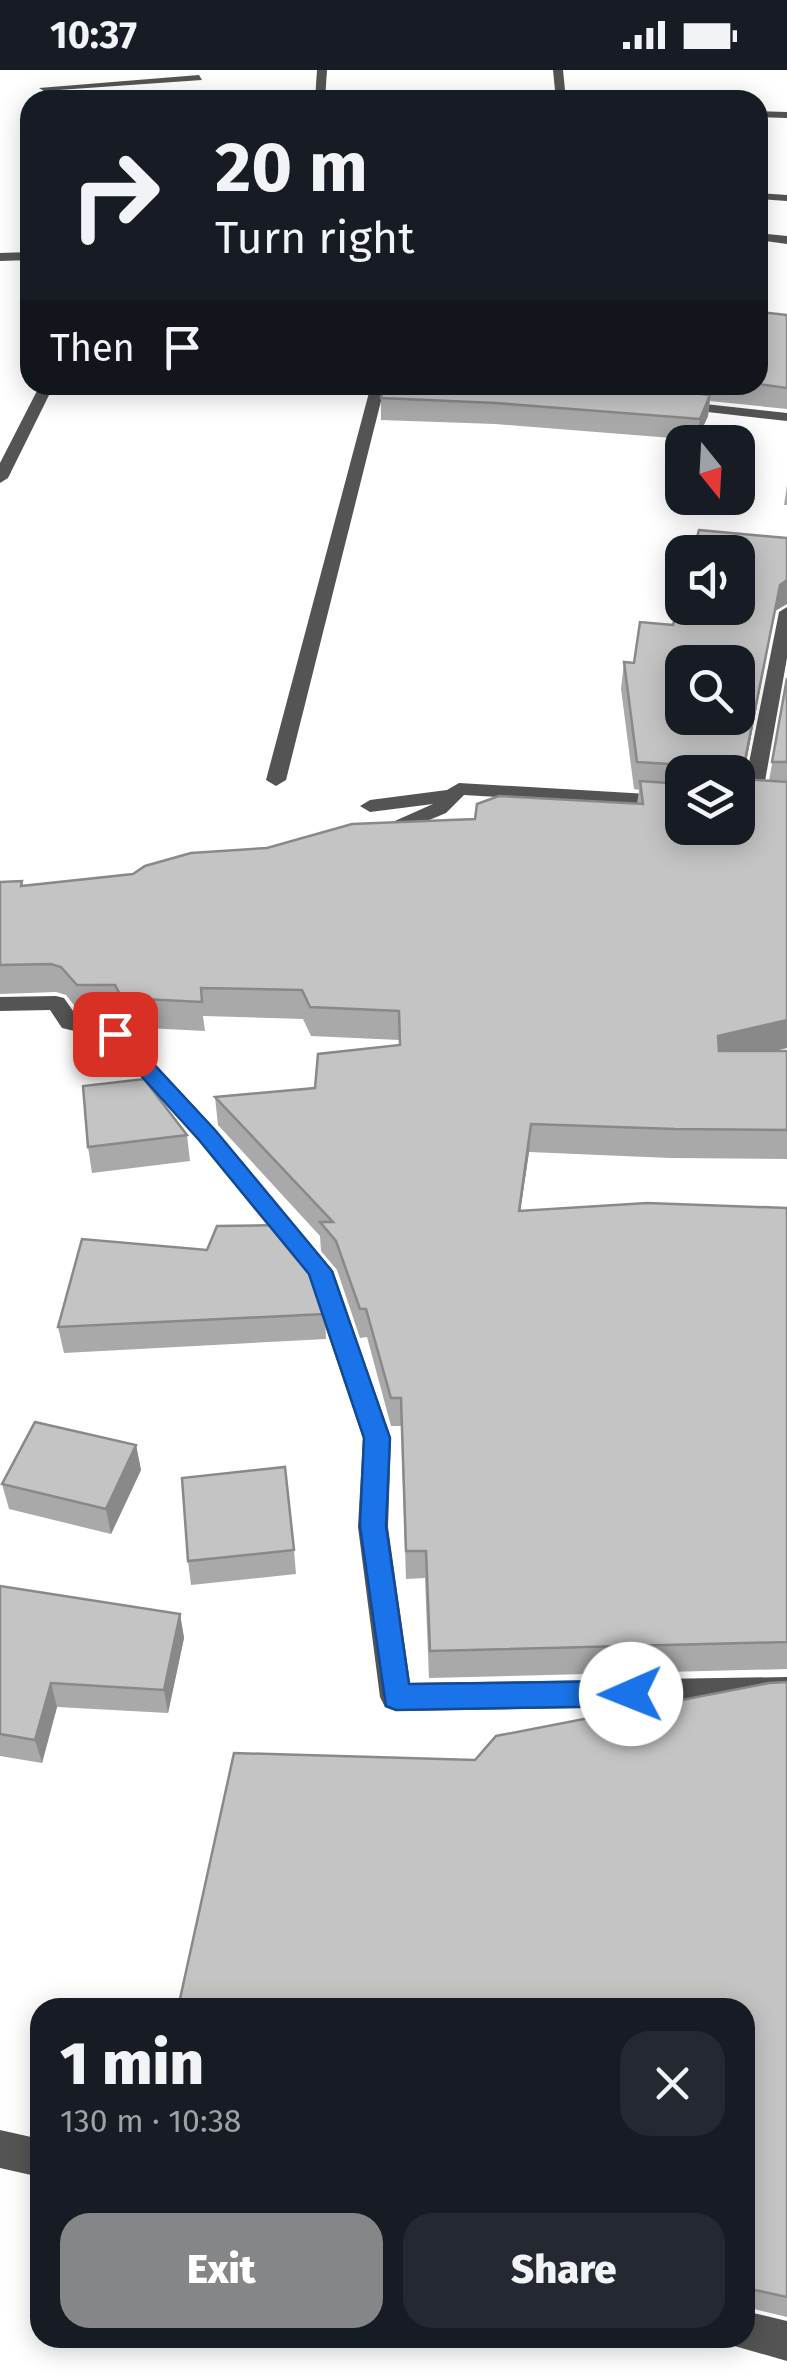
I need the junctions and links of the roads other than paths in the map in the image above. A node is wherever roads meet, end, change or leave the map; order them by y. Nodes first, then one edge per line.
1 (199, 79) edge
2 (87, 90) edge
3 (42, 395) edge
4 (375, 395) edge
5 (653, 402) edge
6 (787, 417) edge
7 (0, 478) edge
8 (787, 612) edge
9 (276, 780) dead end
10 (755, 787) edge
11 (453, 795) junction
12 (665, 801) edge
13 (370, 806) dead end
14 (365, 839) edge
15 (0, 1004) edge
16 (787, 1691) edge
17 (0, 2148) edge
18 (30, 2156) edge
19 (755, 2333) edge
20 (787, 2341) edge

1 - 2 street
3 - 7 street
4 - 9 street
5 - 6 street
8 - 10 street
11 - 12 street
11 - 13 street
11 - 14 street
15 - 16 street
17 - 18 street
19 - 20 street

